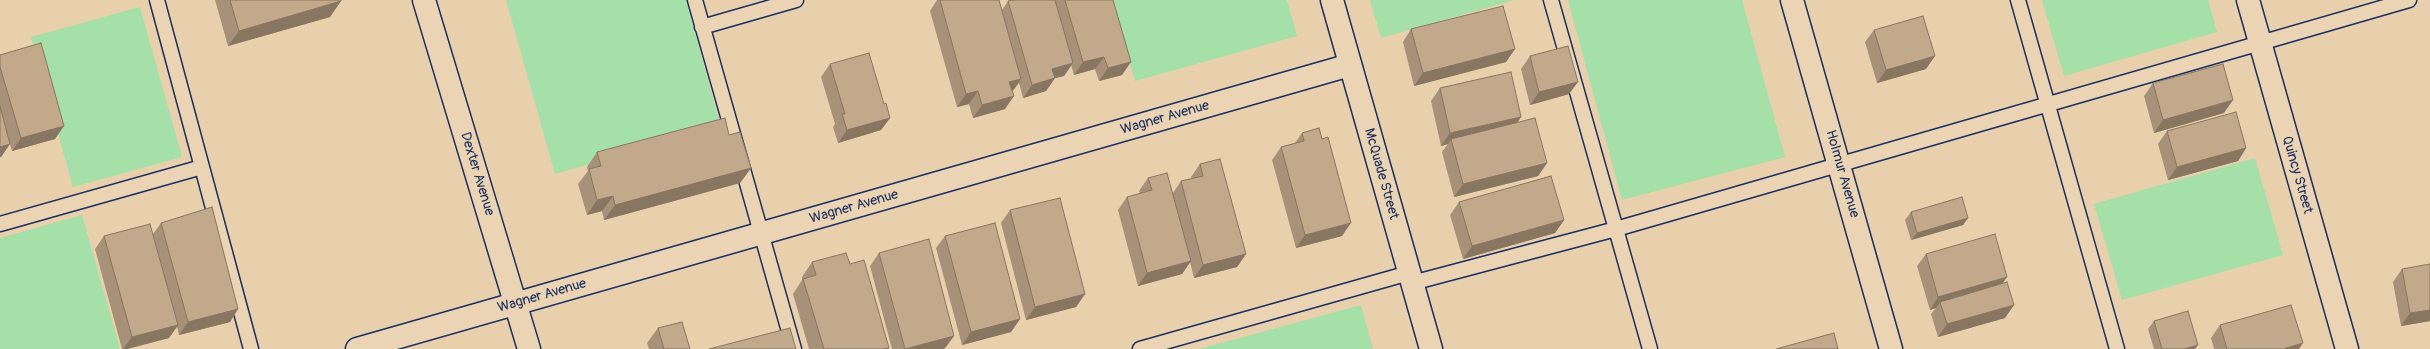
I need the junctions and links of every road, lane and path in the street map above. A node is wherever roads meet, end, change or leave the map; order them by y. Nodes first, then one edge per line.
1 (157, 0) edge
2 (424, 0) edge
3 (695, 0) edge
4 (796, 0) edge
5 (1332, 0) edge
6 (1551, 0) edge
7 (1792, 0) edge
8 (2018, 0) edge
9 (2248, 0) edge
10 (2409, 0) edge
11 (702, 27) junction
12 (2260, 43) junction
13 (1350, 65) junction
14 (2047, 104) junction
15 (1839, 164) junction
16 (202, 167) junction
17 (0, 224) edge
18 (1616, 229) junction
19 (761, 233) junction
20 (1411, 278) junction
21 (516, 304) junction
22 (250, 349) edge
23 (357, 349) edge
24 (529, 349) edge
25 (794, 349) edge
26 (1140, 349) edge
27 (1431, 349) edge
28 (1650, 349) edge
29 (1891, 349) edge
30 (2117, 349) edge
31 (2347, 349) edge

1 - 16 lane
2 - 21 street, Dexter Avenue
3 - 11 lane
4 - 11 lane
5 - 13 street, McQuade Street
6 - 18 lane
7 - 15 street, Holmur Avenue
8 - 14 lane
9 - 12 street, Quincy Street
10 - 12 lane
11 - 19 lane
12 - 14 lane
12 - 31 street, Quincy Street
13 - 19 street, Wagner Avenue
13 - 20 street, McQuade Street
14 - 15 lane
14 - 30 lane
15 - 18 lane
15 - 29 street, Holmur Avenue
16 - 17 lane
16 - 22 lane
18 - 20 lane
18 - 28 lane
19 - 21 street, Wagner Avenue
19 - 25 lane
20 - 26 lane
20 - 27 street, McQuade Street
21 - 23 street, Wagner Avenue
21 - 24 street, Dexter Avenue

